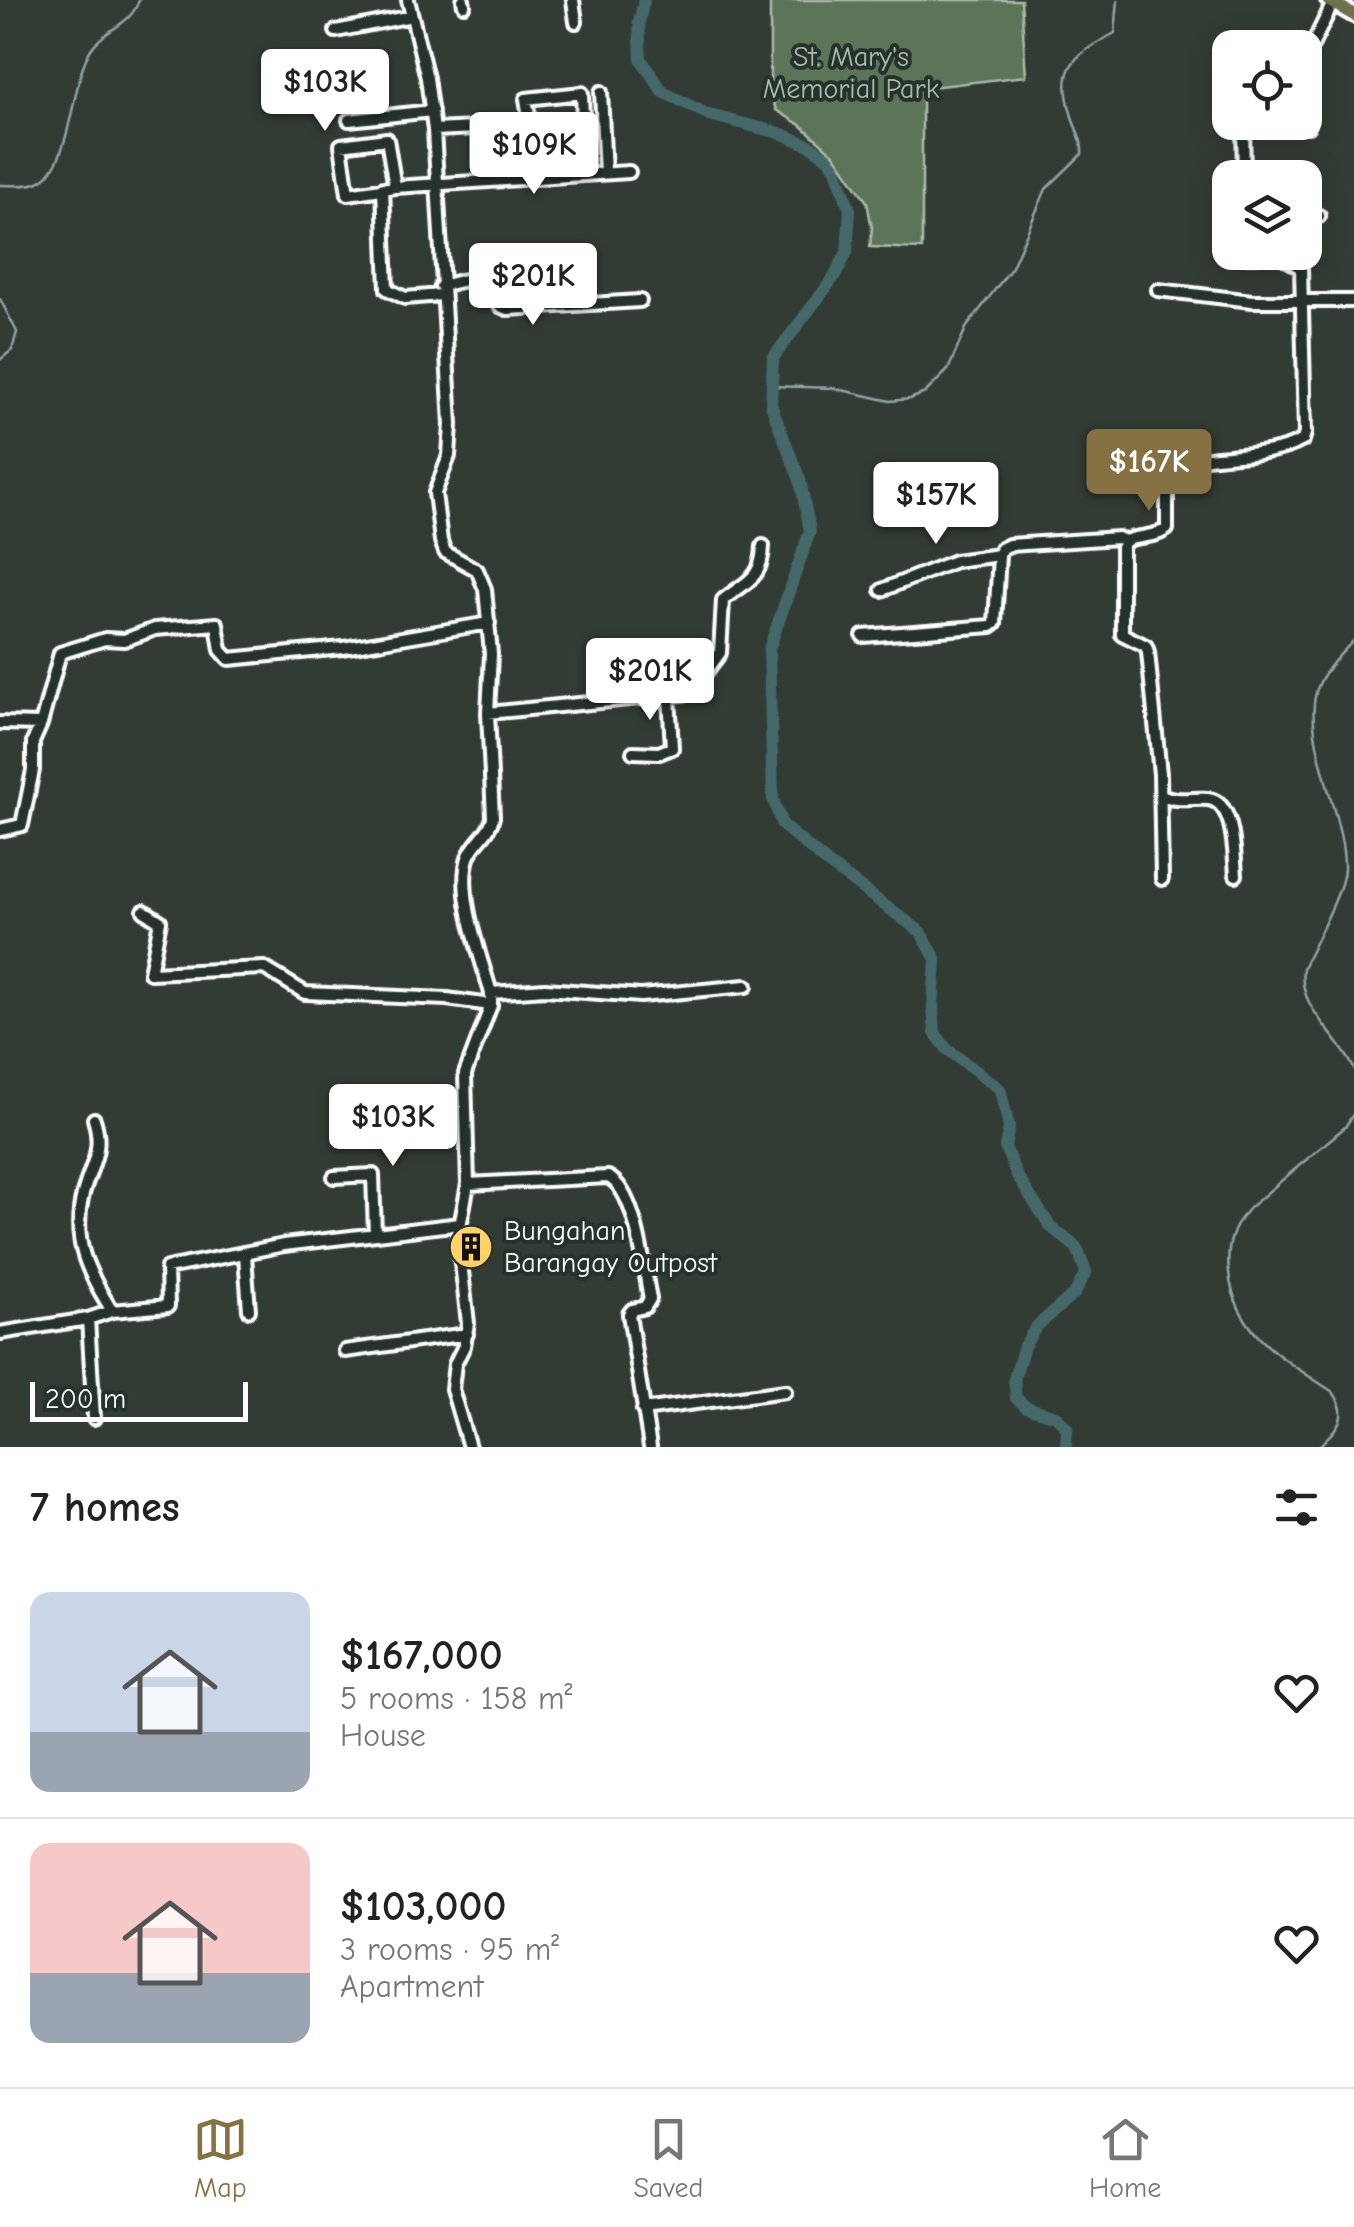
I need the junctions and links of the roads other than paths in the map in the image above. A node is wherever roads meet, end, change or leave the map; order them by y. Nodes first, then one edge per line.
1 (408, 0) edge
2 (573, 0) edge
3 (1330, 1) edge
4 (1354, 15) edge
5 (412, 16) junction
6 (576, 22) dead end
7 (1318, 30) edge
8 (336, 31) dead end
9 (601, 92) dead end
10 (432, 111) junction
11 (349, 120) dead end
12 (496, 127) dead end
13 (434, 130) junction
14 (629, 172) dead end
15 (605, 173) junction
16 (584, 175) junction
17 (547, 177) junction
18 (437, 185) junction
19 (389, 188) junction
20 (1301, 270) edge
21 (441, 290) junction
22 (1158, 290) dead end
23 (640, 301) dead end
24 (1354, 301) edge
25 (1302, 302) junction
26 (1125, 541) junction
27 (764, 546) dead end
28 (1000, 555) junction
29 (882, 590) dead end
30 (490, 623) junction
31 (863, 636) dead end
32 (669, 696) junction
33 (488, 712) junction
34 (0, 723) edge
35 (41, 724) junction
36 (633, 752) dead end
37 (1161, 795) junction
38 (0, 830) edge
39 (1236, 876) dead end
40 (1162, 879) dead end
41 (144, 911) dead end
42 (746, 986) dead end
43 (491, 999) junction
44 (94, 1118) dead end
45 (334, 1177) dead end
46 (468, 1184) junction
47 (460, 1224) junction
48 (375, 1234) junction
49 (245, 1255) junction
50 (249, 1310) dead end
51 (112, 1311) junction
52 (88, 1319) junction
53 (0, 1333) edge
54 (467, 1334) junction
55 (345, 1351) dead end
56 (786, 1391) dead end
57 (644, 1410) junction
58 (94, 1418) dead end
59 (469, 1447) edge
60 (650, 1447) edge

1 - 5 street
2 - 6 street
3 - 4 main road
3 - 7 street
5 - 8 street
5 - 10 street
9 - 15 street
10 - 11 street
10 - 13 street
12 - 13 street
13 - 18 street
14 - 15 street
15 - 16 street
16 - 17 street
16 - 17 street
17 - 18 street
18 - 19 street
18 - 21 street
19 - 19 street
19 - 21 street
20 - 25 street
21 - 23 street
21 - 30 street
22 - 25 street
24 - 25 street
25 - 26 street
26 - 28 street
26 - 37 street
27 - 32 street
28 - 29 street
28 - 31 street
30 - 33 street
30 - 35 street
32 - 33 street
32 - 36 street
33 - 43 street
34 - 35 street
35 - 38 street
37 - 39 street
37 - 40 street
41 - 43 street
42 - 43 street
43 - 46 street
44 - 51 street
45 - 48 street
46 - 47 street
46 - 57 street
47 - 48 street
47 - 54 street
48 - 49 street
49 - 50 street
49 - 51 street
51 - 52 street
52 - 53 street
52 - 58 street
54 - 55 street
54 - 59 street
56 - 57 street
57 - 60 street

